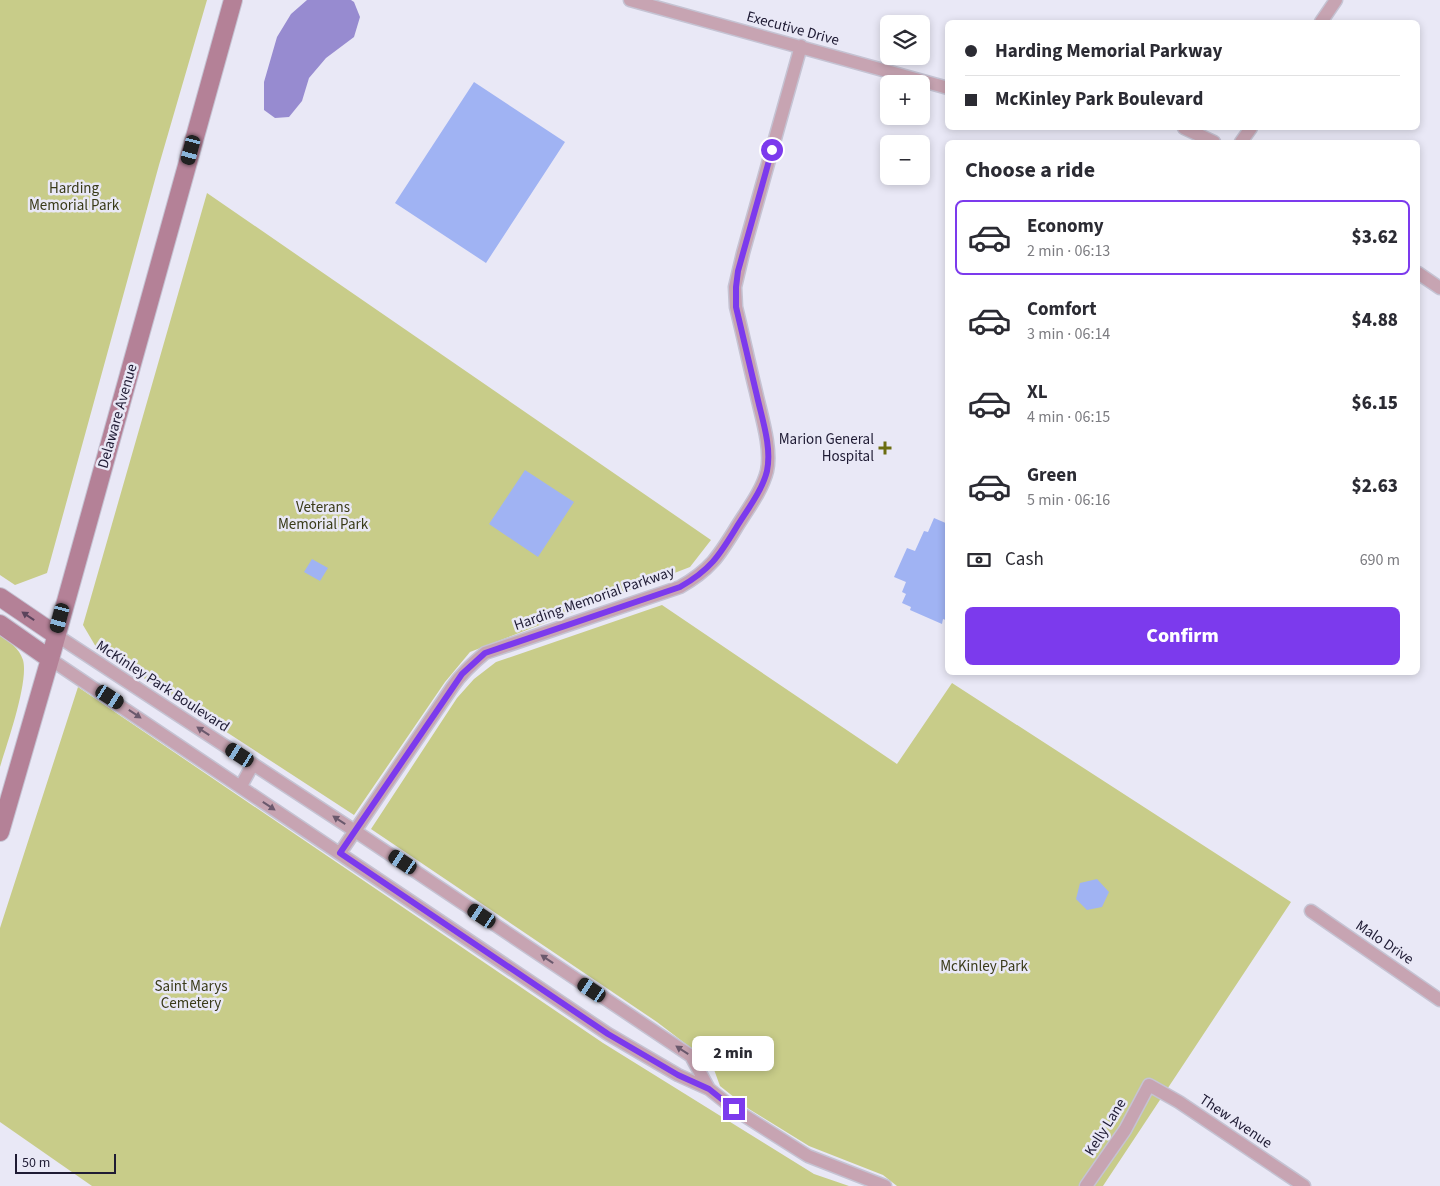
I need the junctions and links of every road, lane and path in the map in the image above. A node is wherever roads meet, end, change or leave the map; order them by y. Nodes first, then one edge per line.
1 (233, 0) edge
2 (630, 0) edge
3 (1336, 0) edge
4 (1322, 20) edge
5 (801, 46) junction
6 (945, 87) edge
7 (1188, 130) edge
8 (1210, 140) edge
9 (1420, 275) edge
10 (1440, 288) edge
11 (0, 597) edge
12 (0, 624) edge
13 (56, 635) junction
14 (50, 659) junction
15 (253, 764) junction
16 (240, 786) junction
17 (355, 831) junction
18 (0, 832) edge
19 (340, 853) junction
20 (1311, 911) dead end
21 (1440, 1000) edge
22 (1149, 1085) joint
23 (709, 1089) junction
24 (885, 1186) edge
25 (1086, 1186) edge
26 (1304, 1186) edge

1 - 13 main road, Delaware Avenue
2 - 5 street, Executive Drive
3 - 4 street
5 - 6 street, Executive Drive
5 - 17 street, Harding Memorial Parkway
7 - 8 street
9 - 10 street
13 -> 11 main road
12 - 14 main road
13 - 14 main road, Delaware Avenue
15 -> 13 street, McKinley Park Boulevard
14 -> 16 street, McKinley Park Boulevard
14 - 18 main road, Delaware Avenue
15 - 16 street
17 -> 15 street, McKinley Park Boulevard
16 -> 19 street, McKinley Park Boulevard
17 - 19 street, Harding Memorial Parkway
23 -> 17 street, McKinley Park Boulevard
19 - 23 street, McKinley Park Boulevard
20 - 21 street, Malo Drive
22 - 25 street, Kelly Lane
22 - 26 street, Thew Avenue
23 - 24 street, McKinley Park Boulevard

